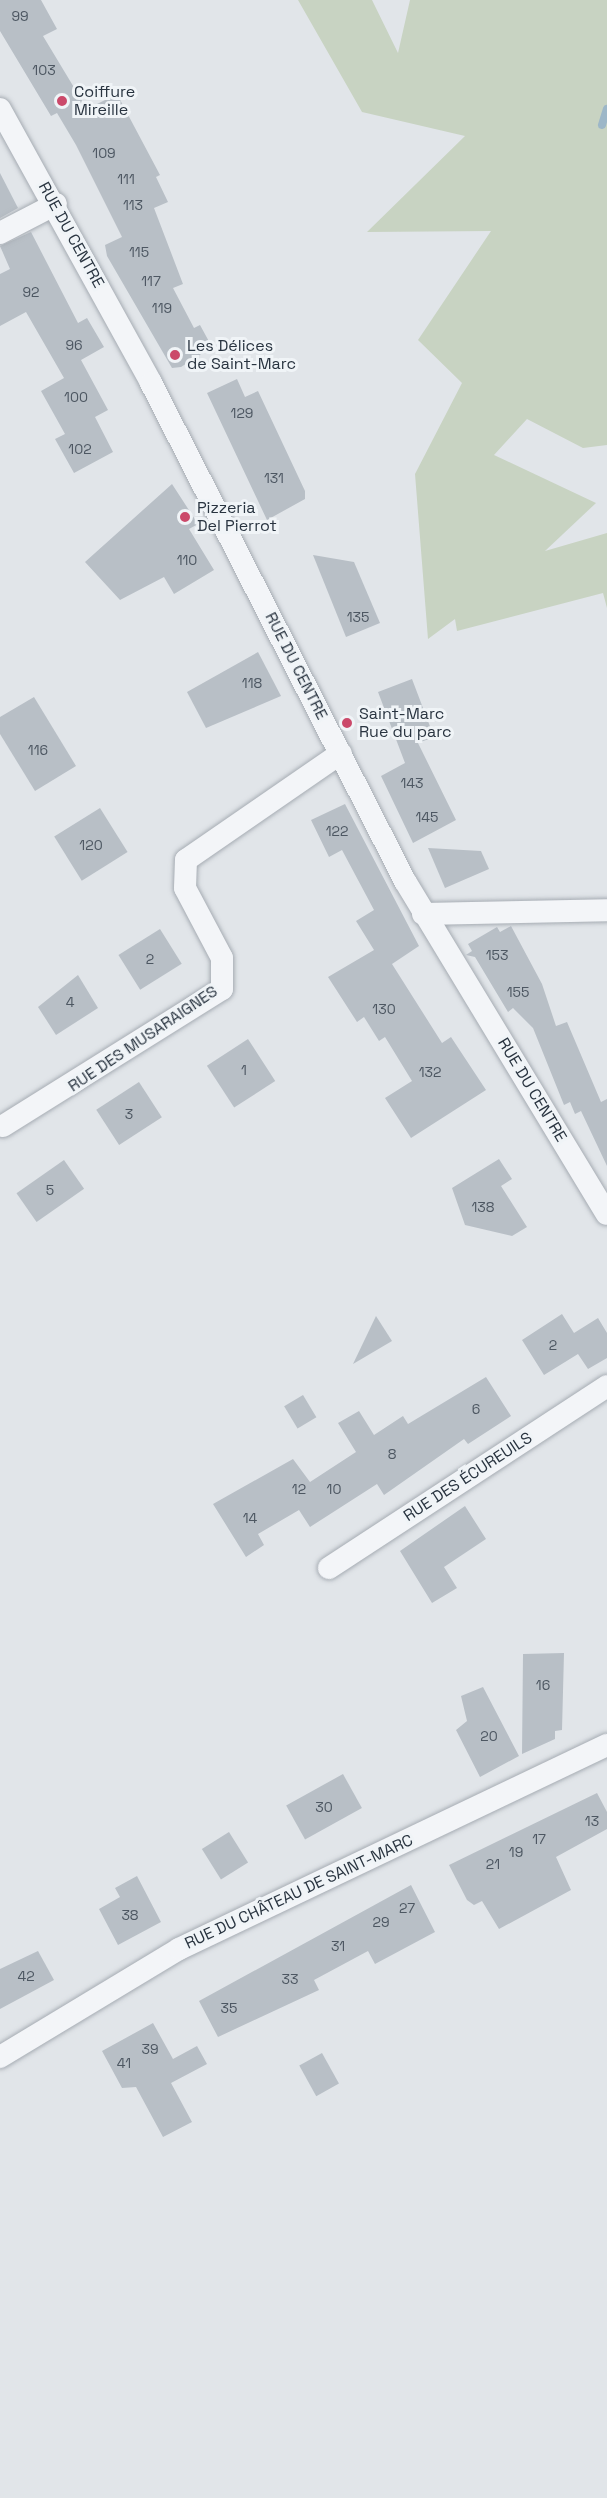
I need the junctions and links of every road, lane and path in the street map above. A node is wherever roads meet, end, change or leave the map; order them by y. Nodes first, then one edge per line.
1 (0, 109) edge
2 (56, 204) junction
3 (0, 233) edge
4 (341, 753) junction
5 (607, 910) edge
6 (423, 914) junction
7 (3, 1126) dead end
8 (607, 1214) edge
9 (607, 1386) edge
10 (329, 1568) dead end
11 (607, 1746) edge
12 (0, 2057) edge

1 - 2 street, RUE DU CENTRE
2 - 3 street
2 - 4 street, RUE DU CENTRE
4 - 6 street, RUE DU CENTRE
4 - 7 street, RUE DES MUSARAIGNES
5 - 6 street
6 - 8 street, RUE DU CENTRE
9 - 10 street, RUE DES ÉCUREUILS
11 - 12 street, RUE DU CHÂTEAU DE SAINT-MARC

